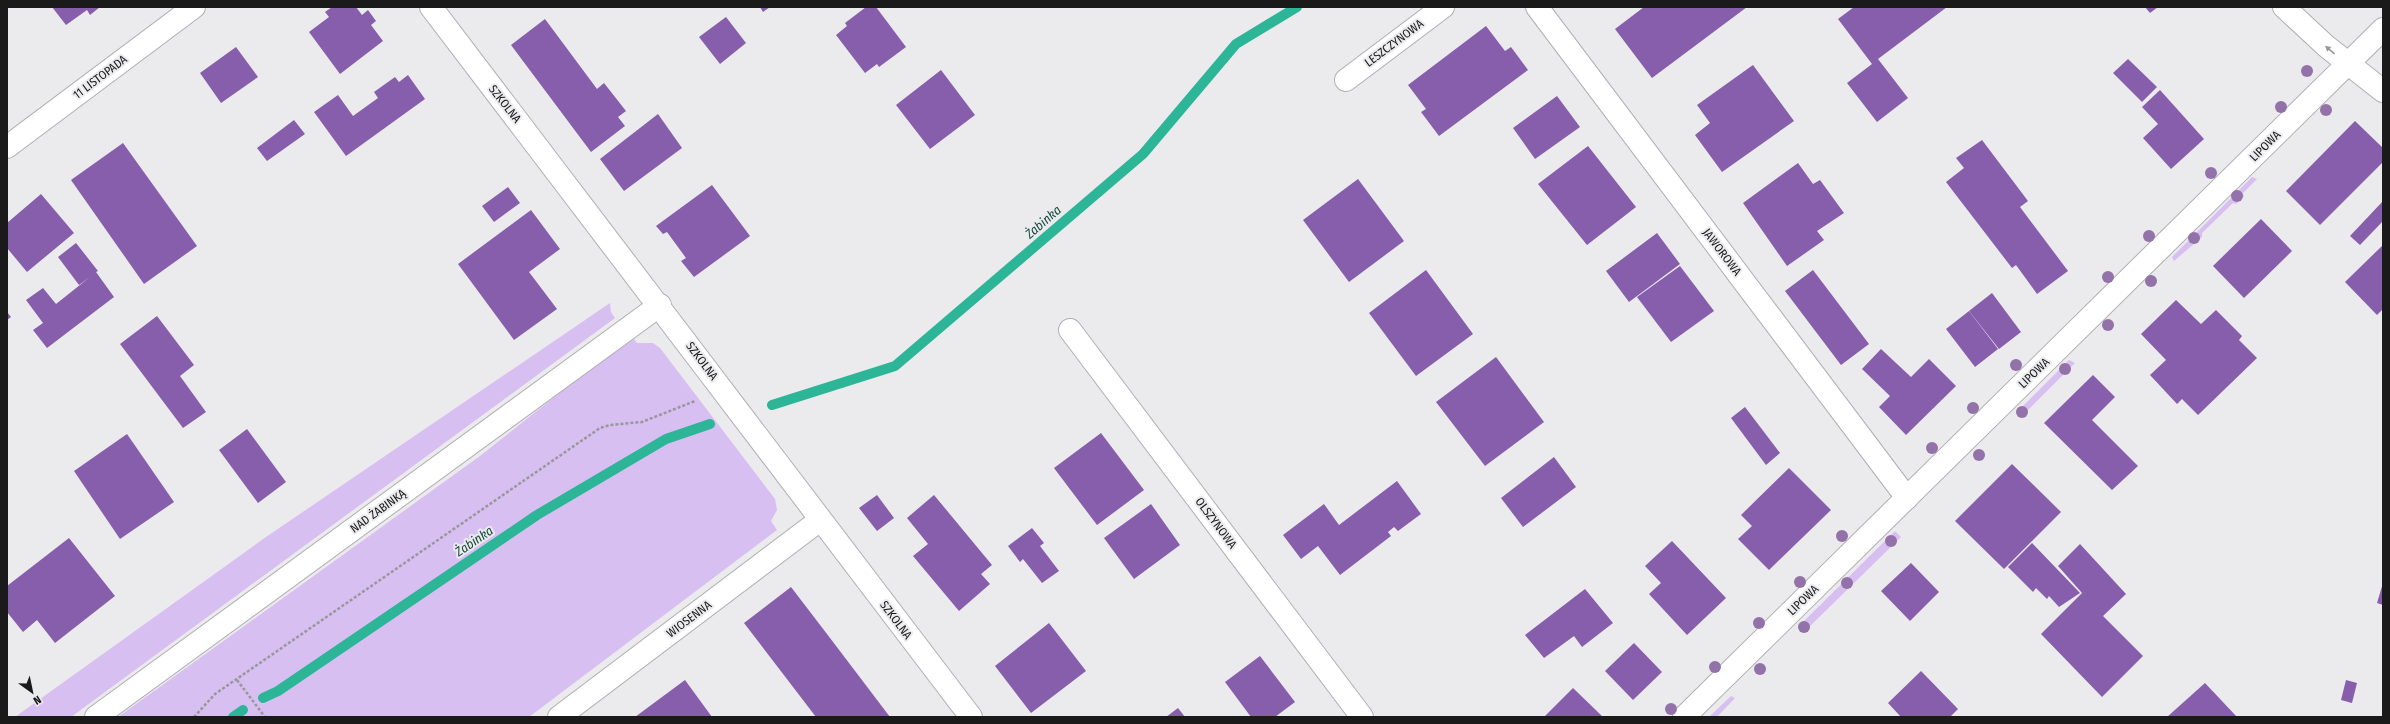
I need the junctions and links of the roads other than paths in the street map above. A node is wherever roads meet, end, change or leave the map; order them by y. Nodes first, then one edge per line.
1 (194, 7) edge
2 (431, 7) edge
3 (1443, 7) edge
4 (1537, 7) edge
5 (2284, 7) edge
6 (2383, 29) edge
7 (2348, 64) junction
8 (1346, 80) dead end
9 (2383, 91) edge
10 (7, 147) edge
11 (660, 305) junction
12 (1070, 330) dead end
13 (1907, 498) junction
14 (820, 520) junction
15 (96, 717) edge
16 (559, 717) edge
17 (970, 717) edge
18 (1362, 717) edge
19 (1684, 717) edge

1 - 10 street, 11 LISTOPADA
2 - 11 street, SZKOLNA
3 - 8 street, LESZCZYNOWA
4 - 13 street, JAWOROWA
7 -> 5 street
6 - 7 street, LIPOWA
7 - 9 street
7 - 13 street, LIPOWA
11 - 14 street, SZKOLNA
11 - 15 street, NAD ŻABINKĄ
12 - 18 street, OLSZYNOWA
13 - 19 street, LIPOWA
14 - 16 street, WIOSENNA
14 - 17 street, SZKOLNA

